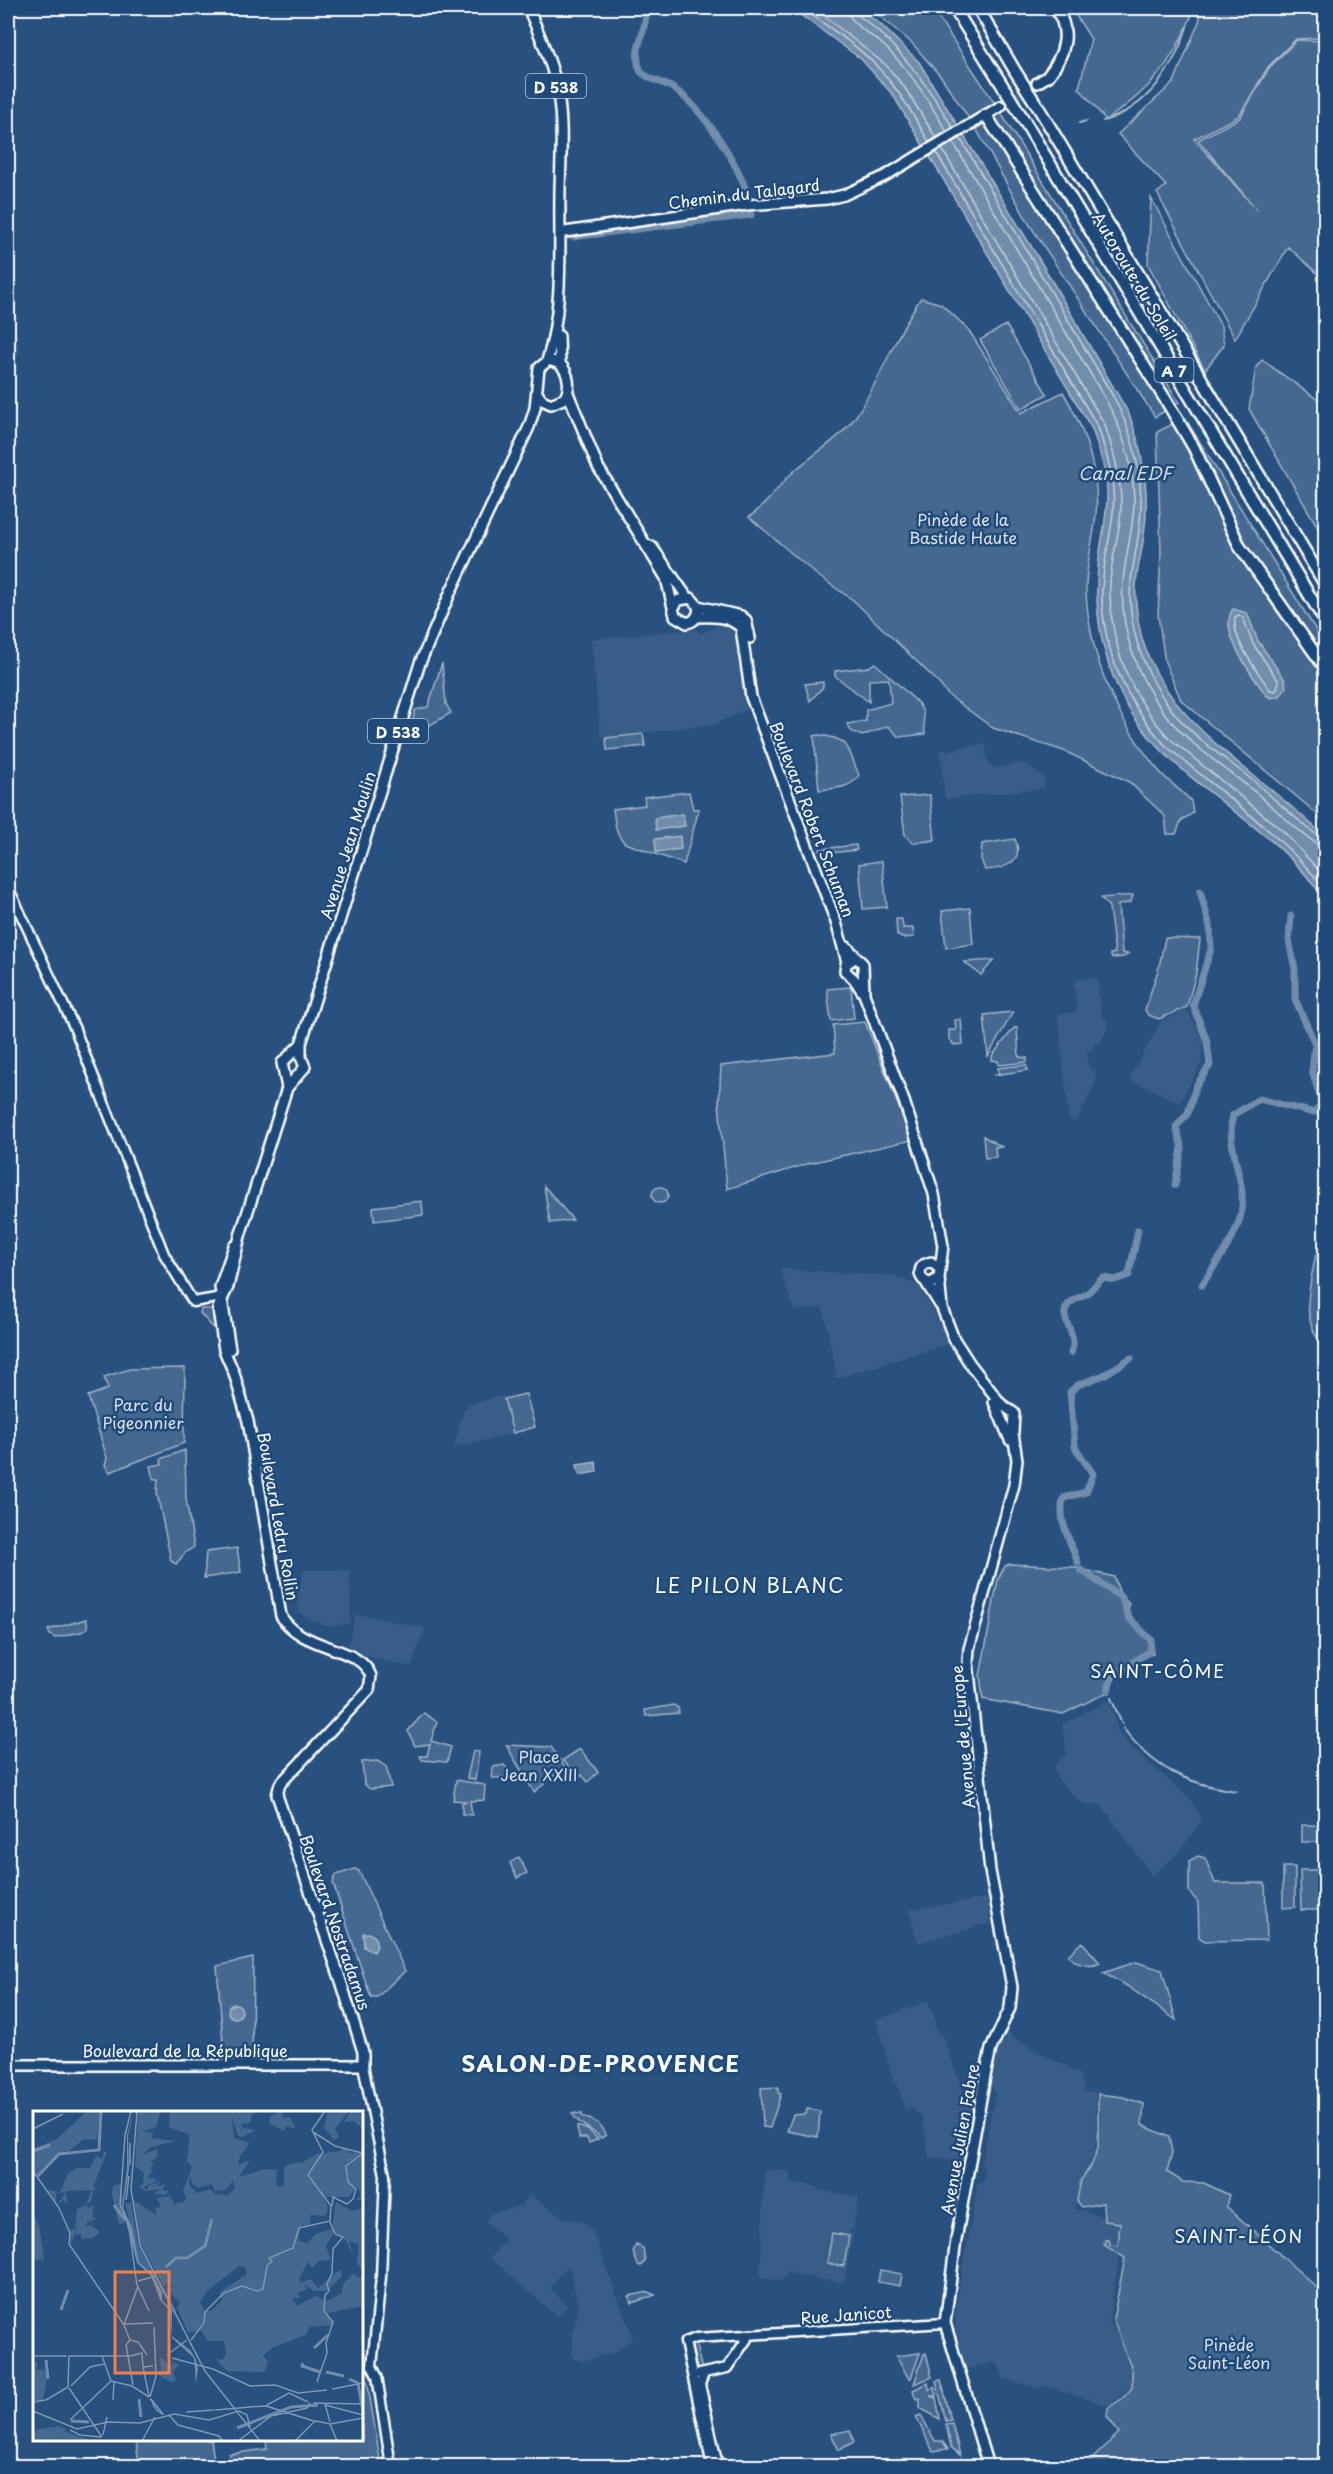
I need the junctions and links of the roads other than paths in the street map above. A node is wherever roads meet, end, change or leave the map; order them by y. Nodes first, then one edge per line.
1 (528, 8) edge
2 (954, 8) edge
3 (978, 8) edge
4 (1055, 8) edge
5 (1048, 76) joint
6 (1037, 83) tunnel mouth
7 (1001, 106) tunnel mouth
8 (981, 118) junction
9 (562, 169) junction
10 (565, 232) junction
11 (546, 361) junction
12 (560, 364) junction
13 (537, 393) junction
14 (568, 393) junction
15 (553, 403) junction
16 (576, 417) junction
17 (529, 427) junction
18 (646, 545) junction
19 (1326, 586) edge
20 (687, 597) junction
21 (698, 606) junction
22 (674, 607) junction
23 (696, 618) junction
24 (1326, 623) edge
25 (1326, 669) edge
26 (755, 709) junction
27 (8, 887) edge
28 (852, 961) junction
29 (859, 977) junction
30 (297, 1056) junction
31 (291, 1075) junction
32 (942, 1240) junction
33 (928, 1262) junction
34 (939, 1274) junction
35 (925, 1281) junction
36 (222, 1297) junction
37 (942, 1308) junction
38 (1003, 1410) junction
39 (1009, 1423) junction
40 (278, 1790) joint
41 (1010, 1965) joint
42 (8, 2065) edge
43 (363, 2065) junction
44 (945, 2323) junction
45 (749, 2336) junction
46 (721, 2337) junction
47 (734, 2355) junction
48 (692, 2373) junction
49 (704, 2374) junction
50 (391, 2466) edge
51 (712, 2466) edge
52 (718, 2466) edge
53 (988, 2466) edge

1 - 9 main road, D 538
2 - 24 highway, Autoroute du Soleil / A 7, bridge
3 - 19 highway, Autoroute du Soleil / A 7, bridge
4 - 5 highway
5 - 6 main road
7 - 8 main road, Chemin du Talagard
8 - 10 main road, Chemin du Talagard
8 - 25 highway
9 - 10 main road, D 538
9 - 11 main road, D 538
10 - 12 main road, D 538
11 - 12 main road
11 - 13 main road
12 - 14 main road
13 - 15 main road
13 - 17 main road, Avenue Jean Moulin / D 538
14 - 15 main road
14 - 16 main road
15 - 16 main road
15 - 17 main road, Avenue Jean Moulin / D 538
16 - 18 main road
17 - 30 main road, Avenue Jean Moulin / D 538
18 - 20 main road
18 - 22 main road
20 - 21 main road
20 - 22 main road
21 - 23 main road
21 - 26 main road, Boulevard Robert Schuman
22 - 23 main road
23 - 26 main road, Boulevard Robert Schuman
26 - 28 main road, Boulevard Robert Schuman
27 - 36 main road
28 - 29 main road
28 - 29 main road
29 - 32 main road
30 - 31 main road, Avenue Jean Moulin
30 - 31 main road, Avenue Jean Moulin
31 - 36 main road, Avenue Jean Moulin
32 - 33 main road
32 - 34 main road
33 - 34 main road
33 - 35 main road
34 - 35 main road
34 - 37 main road
35 - 37 main road
36 - 40 main road, Boulevard Ledru Rollin
37 - 38 main road
38 - 39 main road
38 - 39 main road
39 - 41 main road, Avenue de l'Europe
40 - 43 main road, Boulevard Nostradamus
41 - 44 main road, Avenue Julien Fabre
42 - 43 main road, Boulevard de la République
43 - 50 main road
44 - 45 main road, Rue Janicot
44 - 53 main road
45 - 46 main road, Rue Janicot
45 - 47 main road
46 - 47 main road
46 - 48 main road
47 - 49 main road
48 - 49 main road
48 - 51 main road
49 - 52 main road

